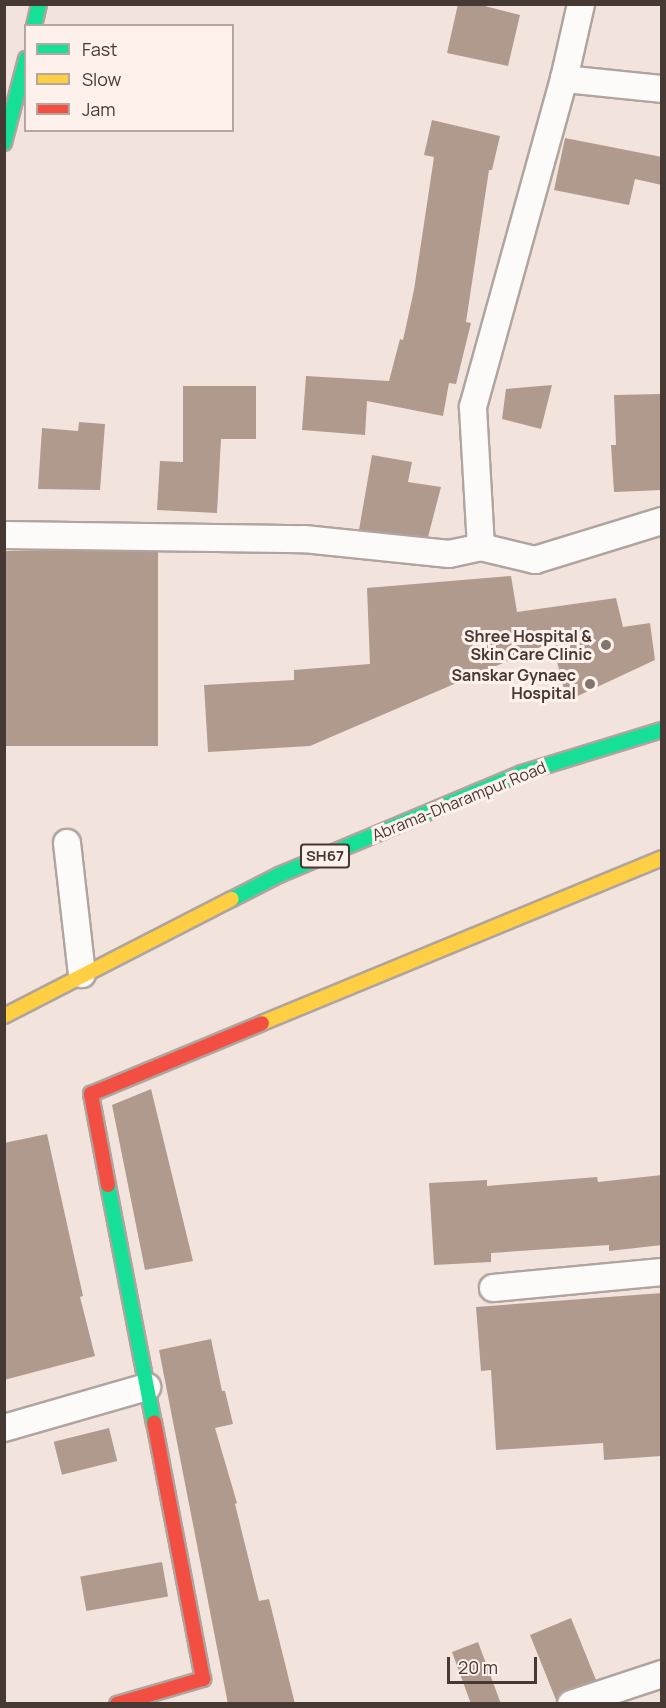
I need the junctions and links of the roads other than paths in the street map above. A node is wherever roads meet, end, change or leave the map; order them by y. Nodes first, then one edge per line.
1 (39, 4) edge
2 (581, 4) edge
3 (34, 24) edge
4 (24, 67) edge
5 (564, 79) junction
6 (662, 89) edge
7 (4, 143) edge
8 (662, 521) edge
9 (4, 535) edge
10 (481, 546) junction
11 (662, 730) edge
12 (67, 843) dead end
13 (662, 858) edge
14 (82, 974) junction
15 (4, 1016) edge
16 (662, 1272) edge
17 (493, 1288) dead end
18 (147, 1387) junction
19 (4, 1428) edge
20 (662, 1674) edge
21 (117, 1704) edge
22 (571, 1704) edge

1 - 3 street
2 - 5 street
4 - 7 street
5 - 6 street
5 - 10 street
8 - 10 street
9 - 10 street
11 - 14 street, Abrama-Dharampur Road / SH67
12 - 14 street
13 - 18 street
14 - 15 street, Abrama-Dharampur Road / SH67
16 - 17 street
18 - 19 street
18 - 21 street
20 - 22 street

